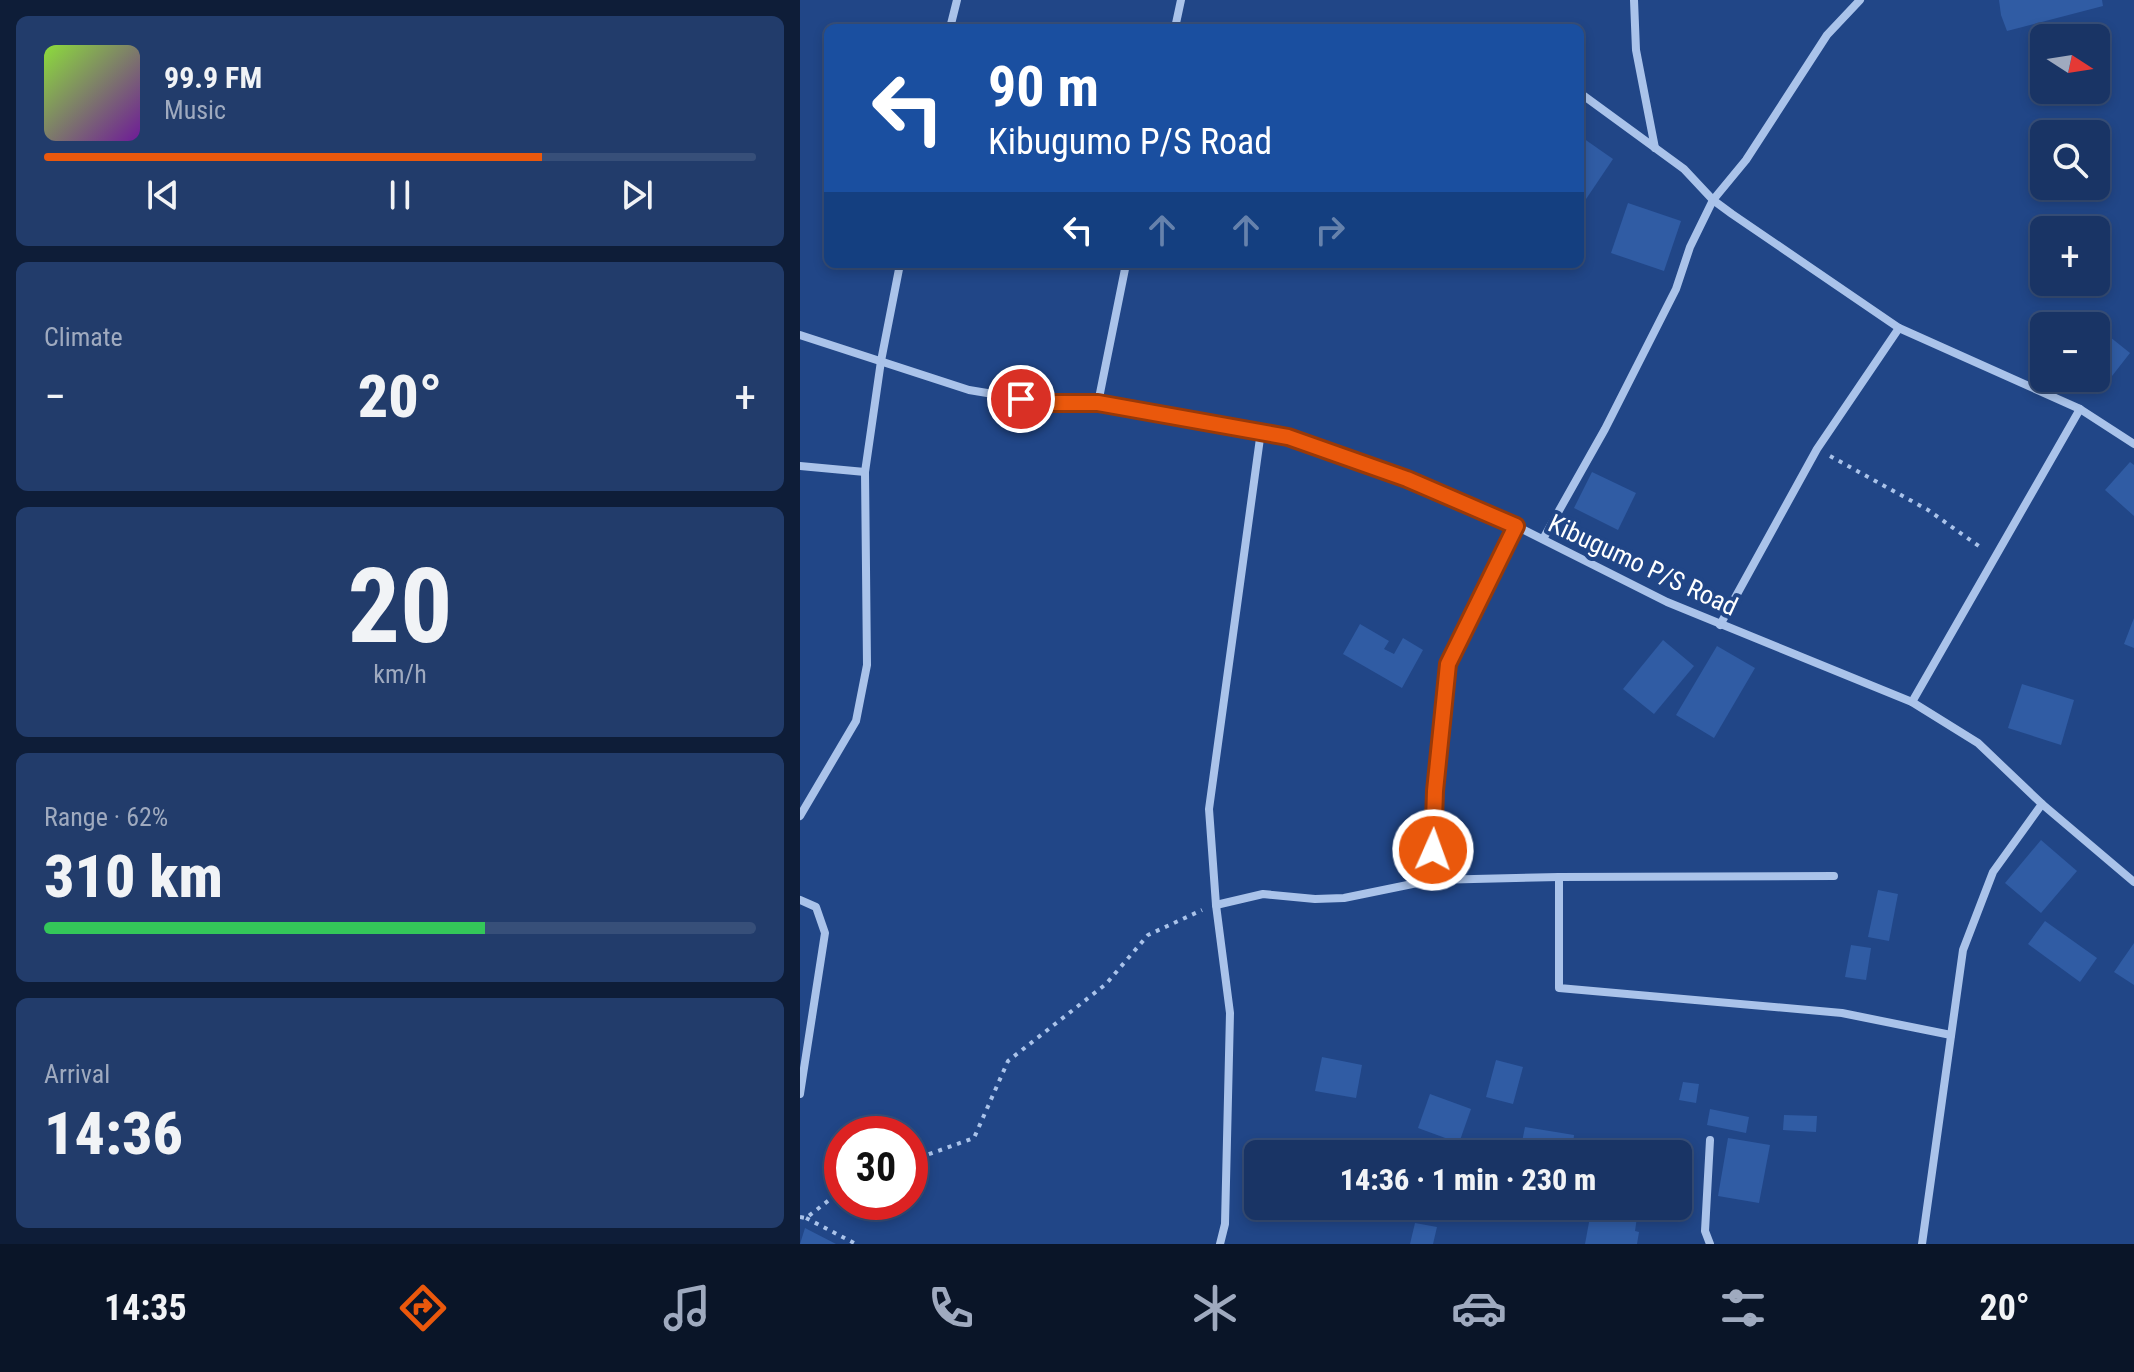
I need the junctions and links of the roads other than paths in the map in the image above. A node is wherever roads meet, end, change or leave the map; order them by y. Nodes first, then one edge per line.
1 (957, 0) edge
2 (1181, 0) edge
3 (1634, 0) edge
4 (1860, 0) edge
5 (951, 24) edge
6 (1176, 24) edge
7 (1584, 96) edge
8 (1655, 148) junction
9 (1713, 200) junction
10 (899, 268) edge
11 (1125, 268) edge
12 (1899, 328) junction
13 (800, 335) edge
14 (881, 361) junction
15 (1098, 403) junction
16 (2080, 409) junction
17 (1261, 431) junction
18 (2134, 444) edge
19 (800, 466) edge
20 (865, 472) junction
21 (1516, 526) junction
22 (1543, 539) junction
23 (1720, 625) junction
24 (1912, 702) junction
25 (2042, 804) junction
26 (800, 816) edge
27 (1834, 876) dead end
28 (1559, 877) junction
29 (1432, 880) junction
30 (2134, 882) edge
31 (800, 900) edge
32 (1216, 905) junction
33 (1951, 1035) junction
34 (800, 1094) edge
35 (1710, 1140) dead end
36 (1220, 1244) edge
37 (1710, 1244) edge
38 (1922, 1244) edge

1 - 5 street
2 - 6 street
3 - 8 street
4 - 9 street
7 - 8 street
8 - 9 street
9 - 12 street
9 - 22 street
10 - 14 street
11 - 15 street
12 - 16 street
12 - 23 street
13 - 14 street, Kibugumo P/S Road
14 - 15 street, Kibugumo P/S Road
14 - 20 street
15 - 17 street, Kibugumo P/S Road
16 - 18 street
16 - 24 street
17 - 21 street, Kibugumo P/S Road
17 - 32 street
19 - 20 street
20 - 26 street
21 - 22 street, Kibugumo P/S Road
21 - 29 street
22 - 23 street, Kibugumo P/S Road
23 - 24 street, Kibugumo P/S Road
24 - 25 street, Kibugumo P/S Road
25 - 30 street, Kibugumo P/S Road
25 - 33 street
27 - 28 street
28 - 29 street
28 - 33 street
29 - 32 street
31 - 34 street
32 - 36 street
33 - 38 street
35 - 37 street

